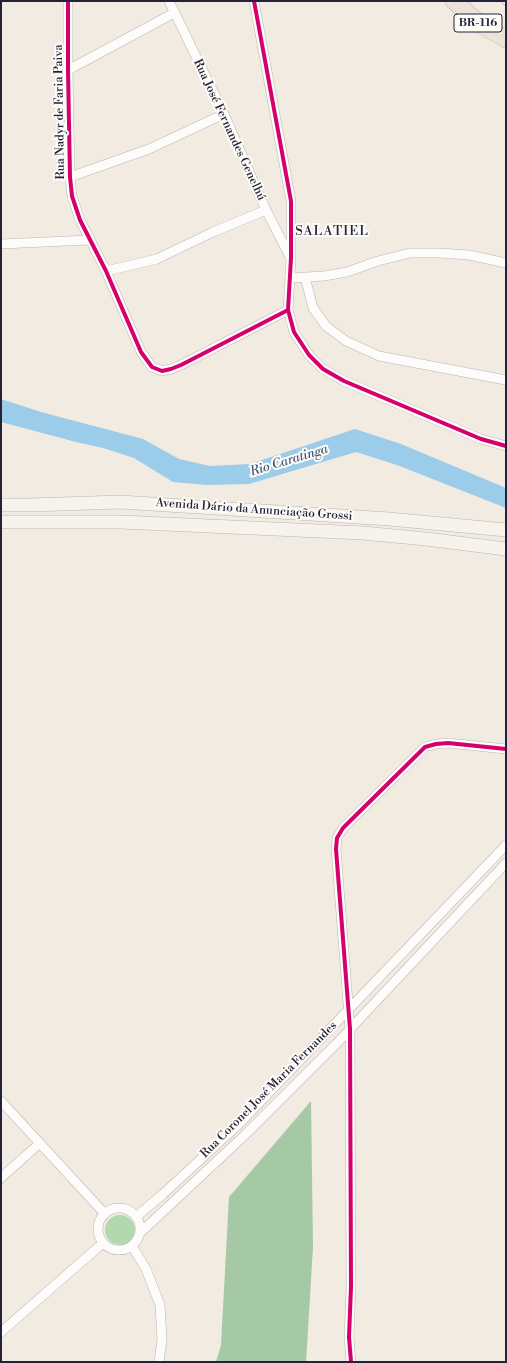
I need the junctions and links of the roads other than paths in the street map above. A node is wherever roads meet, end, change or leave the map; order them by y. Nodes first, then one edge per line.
1 (68, 1) edge
2 (169, 1) edge
3 (254, 1) edge
4 (454, 1) edge
5 (469, 1) edge
6 (504, 1) edge
7 (506, 3) edge
8 (174, 13) junction
9 (506, 26) edge
10 (506, 39) edge
11 (68, 70) junction
12 (224, 114) junction
13 (70, 177) junction
14 (266, 210) junction
15 (89, 240) junction
16 (1, 244) edge
17 (291, 258) junction
18 (506, 263) edge
19 (106, 271) junction
20 (305, 277) junction
21 (290, 278) junction
22 (288, 310) junction
23 (506, 380) edge
24 (506, 446) edge
25 (120, 502) junction
26 (1, 505) edge
27 (1, 522) edge
28 (121, 522) junction
29 (506, 530) edge
30 (506, 550) edge
31 (506, 749) edge
32 (506, 844) edge
33 (506, 863) edge
34 (347, 1010) junction
35 (329, 1029) junction
36 (350, 1029) junction
37 (336, 1044) junction
38 (1, 1101) edge
39 (40, 1143) junction
40 (1, 1178) edge
41 (105, 1214) junction
42 (136, 1217) junction
43 (140, 1232) junction
44 (103, 1243) junction
45 (132, 1246) junction
46 (1, 1332) edge
47 (159, 1362) edge
48 (351, 1362) edge

1 - 11 street, Rua Nadyr de Faria Paiva
2 - 8 street, Rua José Fernandes Genelhú
3 - 17 street
4 - 10 highway, BR-116
5 - 9 highway, BR-116
6 - 7 lane
8 - 11 street
8 - 12 street, Rua José Fernandes Genelhú
11 - 13 street, Rua Nadyr de Faria Paiva
12 - 13 street
12 - 14 street, Rua José Fernandes Genelhú
13 - 15 street, Rua Nadyr de Faria Paiva
14 - 17 street, Rua José Fernandes Genelhú
14 - 19 street
15 - 16 street
15 - 19 street, Rua Nadyr de Faria Paiva
17 - 21 street
18 - 20 street
19 - 22 street, Rua Nadyr de Faria Paiva
20 - 21 street
20 - 23 street
21 - 22 street
22 - 24 street
25 - 26 main road, Avenida Dário da Anunciação Grossi
25 - 28 main road
25 - 29 main road, Avenida Dário da Anunciação Grossi
27 - 28 main road, Avenida Dário da Anunciação Grossi
28 - 30 main road, Avenida Dário da Anunciação Grossi
31 - 34 street
32 - 34 street, Rua Coronel José Maria Fernandes
33 - 36 street
34 - 35 street, Rua Coronel José Maria Fernandes
34 - 36 street
35 - 37 street
35 - 42 street, Rua Coronel José Maria Fernandes
36 - 37 street
36 - 48 street
37 - 43 street
38 - 39 street
39 - 40 street
39 - 41 street
41 - 42 street
41 - 44 street
42 - 43 street
43 - 45 street
44 - 45 street
44 - 46 street
45 - 47 street

